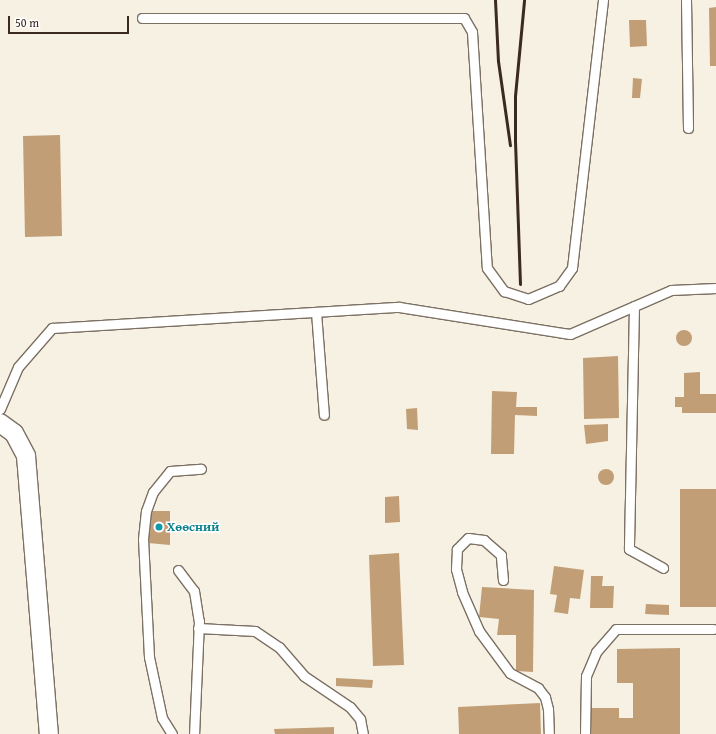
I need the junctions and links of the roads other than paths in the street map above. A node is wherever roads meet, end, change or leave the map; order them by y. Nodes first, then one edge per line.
1 (603, 0) edge
2 (686, 0) edge
3 (142, 18) dead end
4 (688, 128) dead end
5 (716, 288) edge
6 (634, 306) junction
7 (316, 312) junction
8 (0, 409) edge
9 (324, 414) dead end
10 (0, 423) edge
11 (201, 469) dead end
12 (663, 568) dead end
13 (178, 570) dead end
14 (503, 580) dead end
15 (198, 628) junction
16 (713, 629) dead end
17 (49, 734) edge
18 (172, 734) edge
19 (194, 734) edge
20 (363, 734) edge
21 (549, 734) edge
22 (585, 734) edge

1 - 3 lane
2 - 4 lane
5 - 6 lane
6 - 7 lane
6 - 12 lane
7 - 8 lane
7 - 9 lane
10 - 17 street
11 - 18 lane
13 - 15 lane
14 - 21 lane
15 - 19 lane
15 - 20 lane
16 - 22 lane

